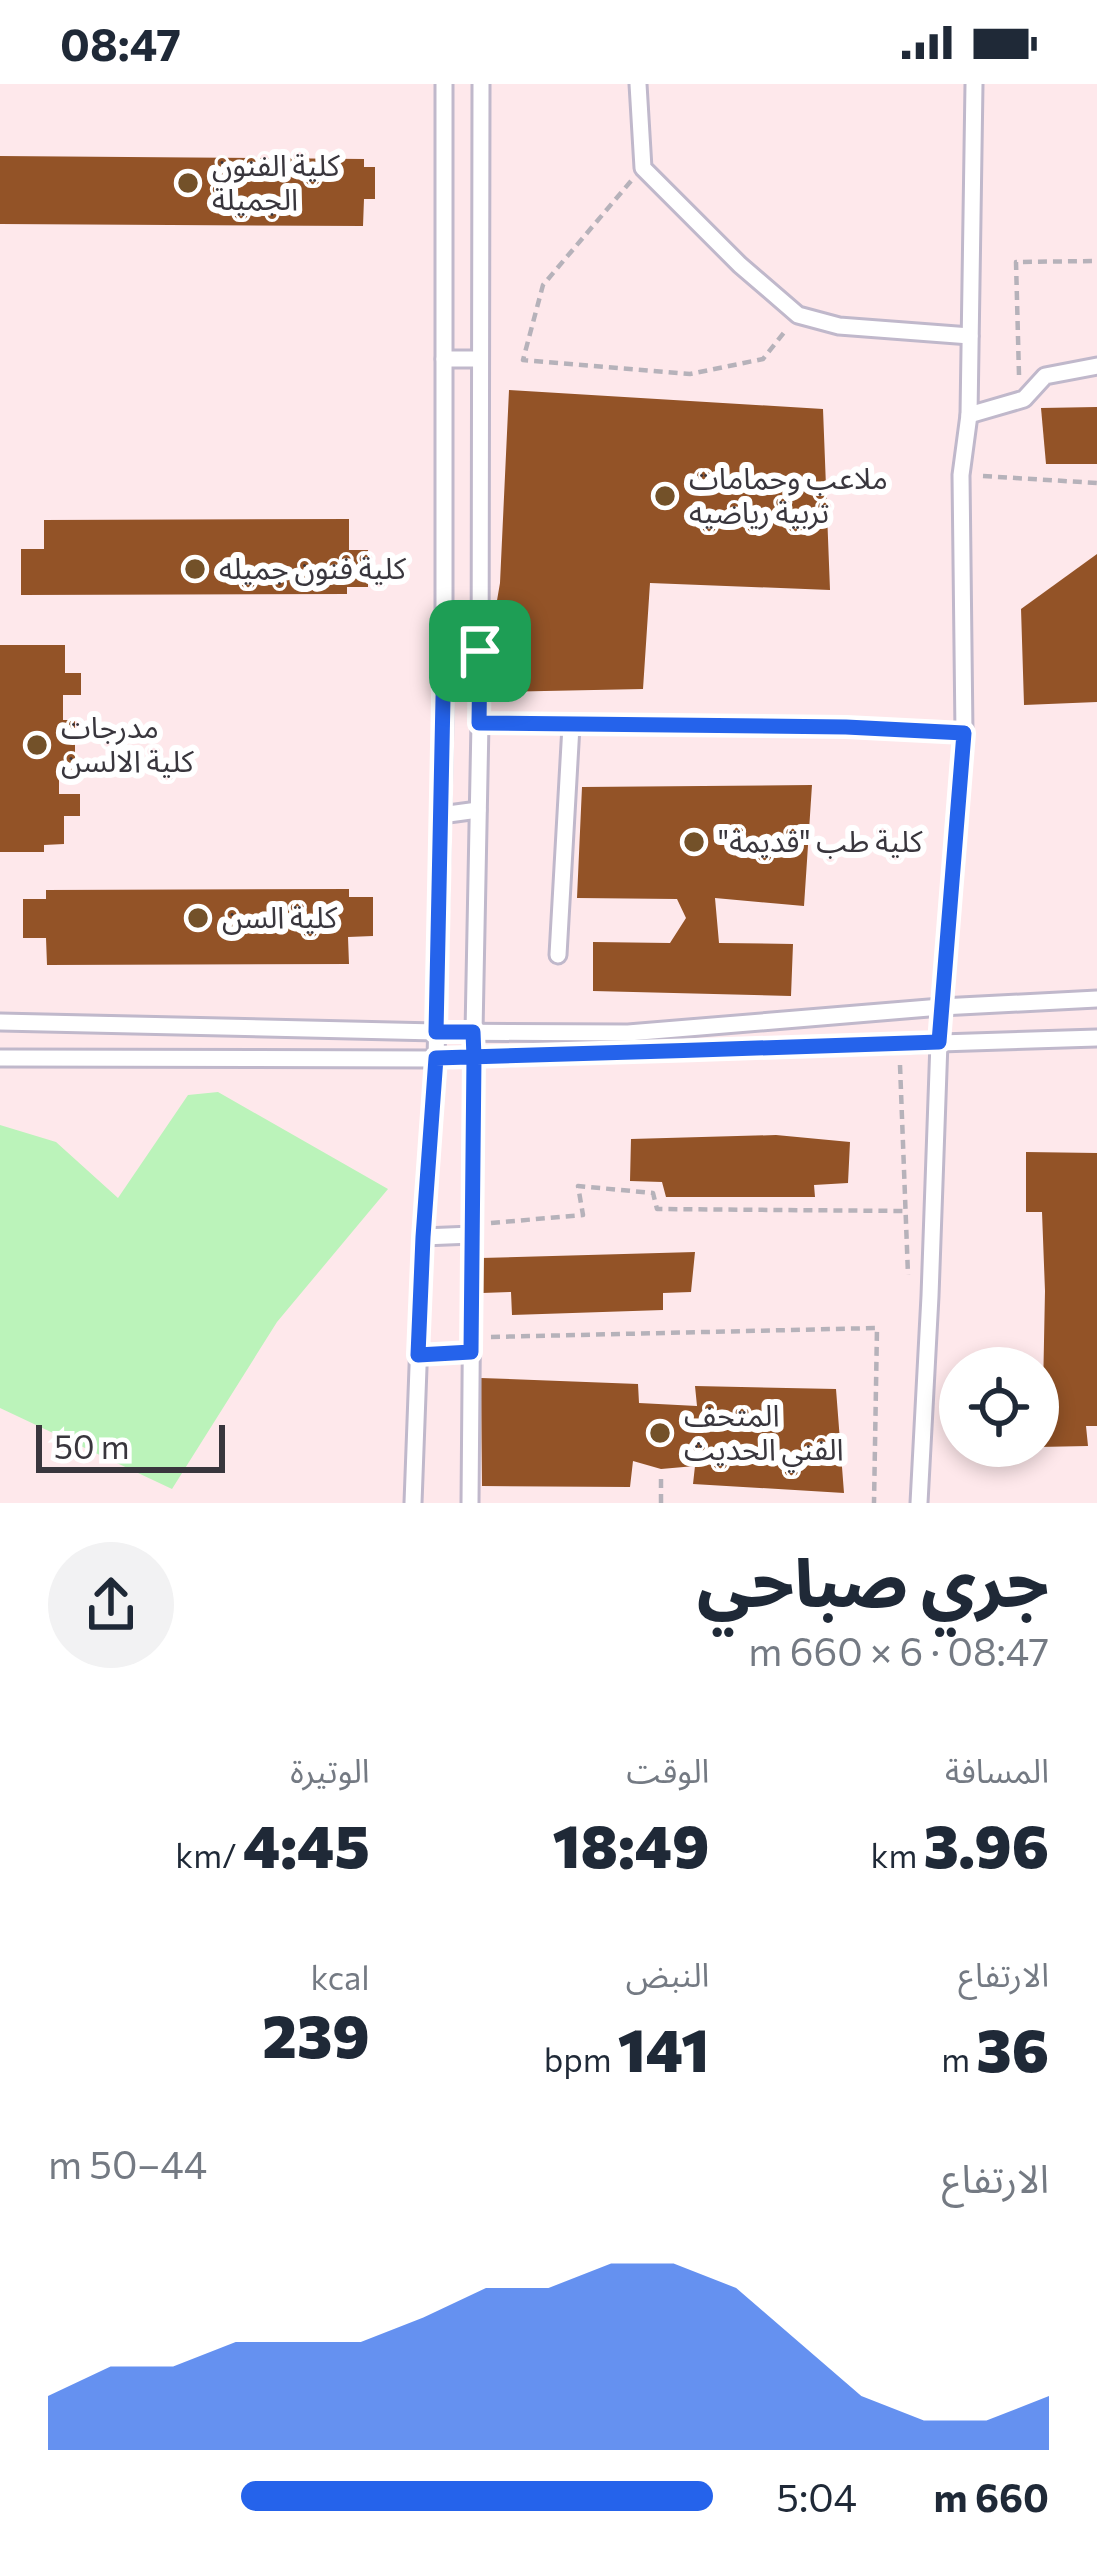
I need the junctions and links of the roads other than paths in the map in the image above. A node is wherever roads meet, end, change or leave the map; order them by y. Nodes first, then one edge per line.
1 (444, 84) edge
2 (481, 84) edge
3 (638, 84) edge
4 (974, 84) edge
5 (970, 336) junction
6 (444, 358) junction
7 (480, 359) junction
8 (1097, 365) edge
9 (969, 415) junction
10 (444, 651) junction
11 (480, 651) junction
12 (479, 723) junction
13 (571, 726) junction
14 (964, 733) junction
15 (478, 810) junction
16 (441, 815) junction
17 (558, 955) dead end
18 (1097, 999) edge
19 (941, 1007) junction
20 (0, 1022) edge
21 (436, 1032) junction
22 (473, 1032) junction
23 (1097, 1037) edge
24 (939, 1042) junction
25 (474, 1057) junction
26 (0, 1058) edge
27 (436, 1058) junction
28 (472, 1230) junction
29 (423, 1237) junction
30 (471, 1344) junction
31 (418, 1355) junction
32 (413, 1503) edge
33 (470, 1503) edge
34 (919, 1503) edge

1 - 6 lane
2 - 7 lane
3 - 5 lane
4 - 5 lane
5 - 9 lane
6 - 7 lane
6 - 10 lane
7 - 11 lane
8 - 9 lane
9 - 14 lane
10 - 11 lane
10 - 16 lane
11 - 12 lane
12 - 13 lane
12 - 15 lane
13 - 14 lane
13 - 17 lane
14 - 19 lane
15 - 16 lane
15 - 22 lane
16 - 21 lane
18 - 19 lane
19 - 22 lane
19 - 24 lane
20 - 21 lane
21 - 22 lane
21 - 27 lane
22 - 25 lane
23 - 24 lane
24 - 25 lane
24 - 34 lane
25 - 27 lane
25 - 28 lane
26 - 27 lane
27 - 29 lane
28 - 29 lane
28 - 30 lane
29 - 31 lane
30 - 31 lane
30 - 33 lane
31 - 32 lane

